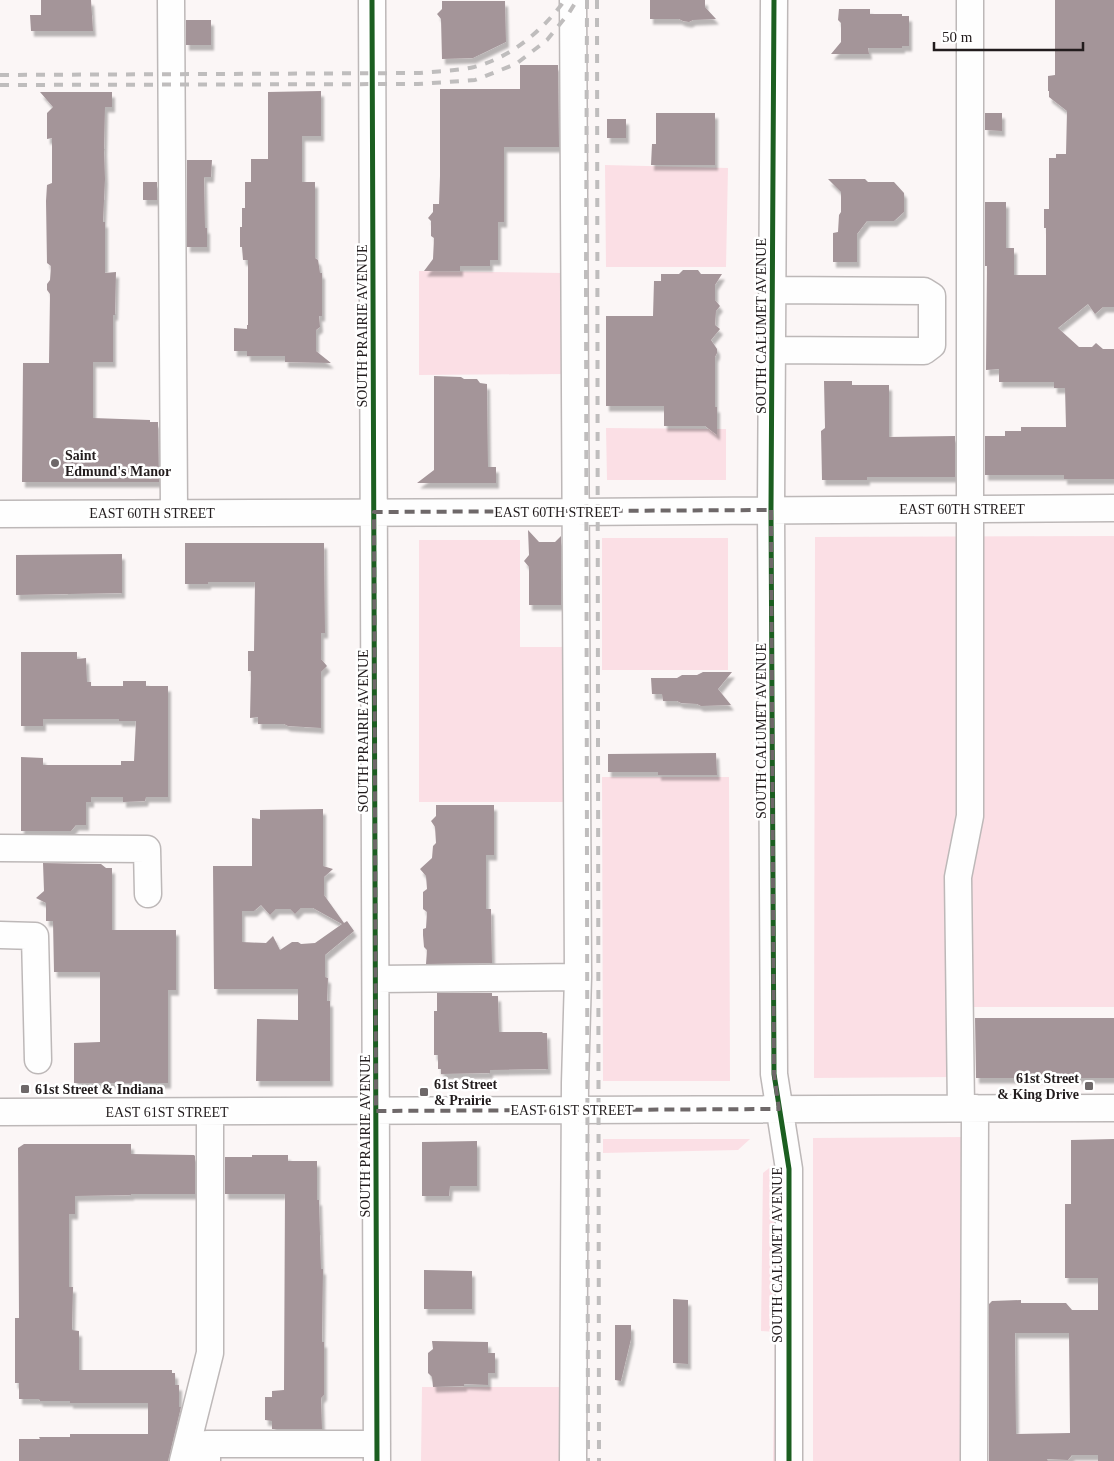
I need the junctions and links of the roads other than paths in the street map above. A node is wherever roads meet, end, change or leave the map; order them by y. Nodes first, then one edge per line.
1 (171, 0) edge
2 (372, 0) edge
3 (573, 0) edge
4 (774, 0) edge
5 (970, 0) edge
6 (772, 290) junction
7 (772, 350) junction
8 (1114, 508) edge
9 (970, 509) junction
10 (771, 510) junction
11 (174, 512) junction
12 (374, 512) junction
13 (576, 512) junction
14 (0, 514) edge
15 (0, 848) edge
16 (148, 894) dead end
17 (0, 935) edge
18 (578, 977) junction
19 (376, 979) junction
20 (38, 1060) dead end
21 (968, 1108) junction
22 (1114, 1108) edge
23 (779, 1109) junction
24 (575, 1110) junction
25 (376, 1111) junction
26 (0, 1112) edge
27 (210, 1112) junction
28 (377, 1453) edge
29 (183, 1461) edge
30 (207, 1461) edge
31 (573, 1461) edge
32 (789, 1461) edge
33 (974, 1461) edge

1 - 11 street
2 - 12 street, SOUTH PRAIRIE AVENUE
3 - 13 street
4 - 6 street, SOUTH CALUMET AVENUE
5 - 9 street
6 - 7 street, SOUTH CALUMET AVENUE
6 - 7 street
7 - 10 street, SOUTH CALUMET AVENUE
8 - 9 street, EAST 60TH STREET
9 - 10 street, EAST 60TH STREET
9 - 21 street
10 - 13 street, EAST 60TH STREET
10 - 23 street, SOUTH CALUMET AVENUE
11 - 12 street, EAST 60TH STREET
11 - 14 street, EAST 60TH STREET
12 - 13 street, EAST 60TH STREET
12 - 19 street, SOUTH PRAIRIE AVENUE
13 - 18 street
15 - 16 street
17 - 20 street
18 - 19 street
18 - 24 street
19 - 25 street, SOUTH PRAIRIE AVENUE
21 - 22 street, EAST 61ST STREET
21 - 23 street, EAST 61ST STREET
21 - 33 street
23 - 24 street, EAST 61ST STREET
23 - 32 street, SOUTH CALUMET AVENUE
24 - 25 street, EAST 61ST STREET
24 - 31 street
25 - 27 street, EAST 61ST STREET
25 - 28 street, SOUTH PRAIRIE AVENUE
26 - 27 street, EAST 61ST STREET
27 - 29 street
28 - 30 street

